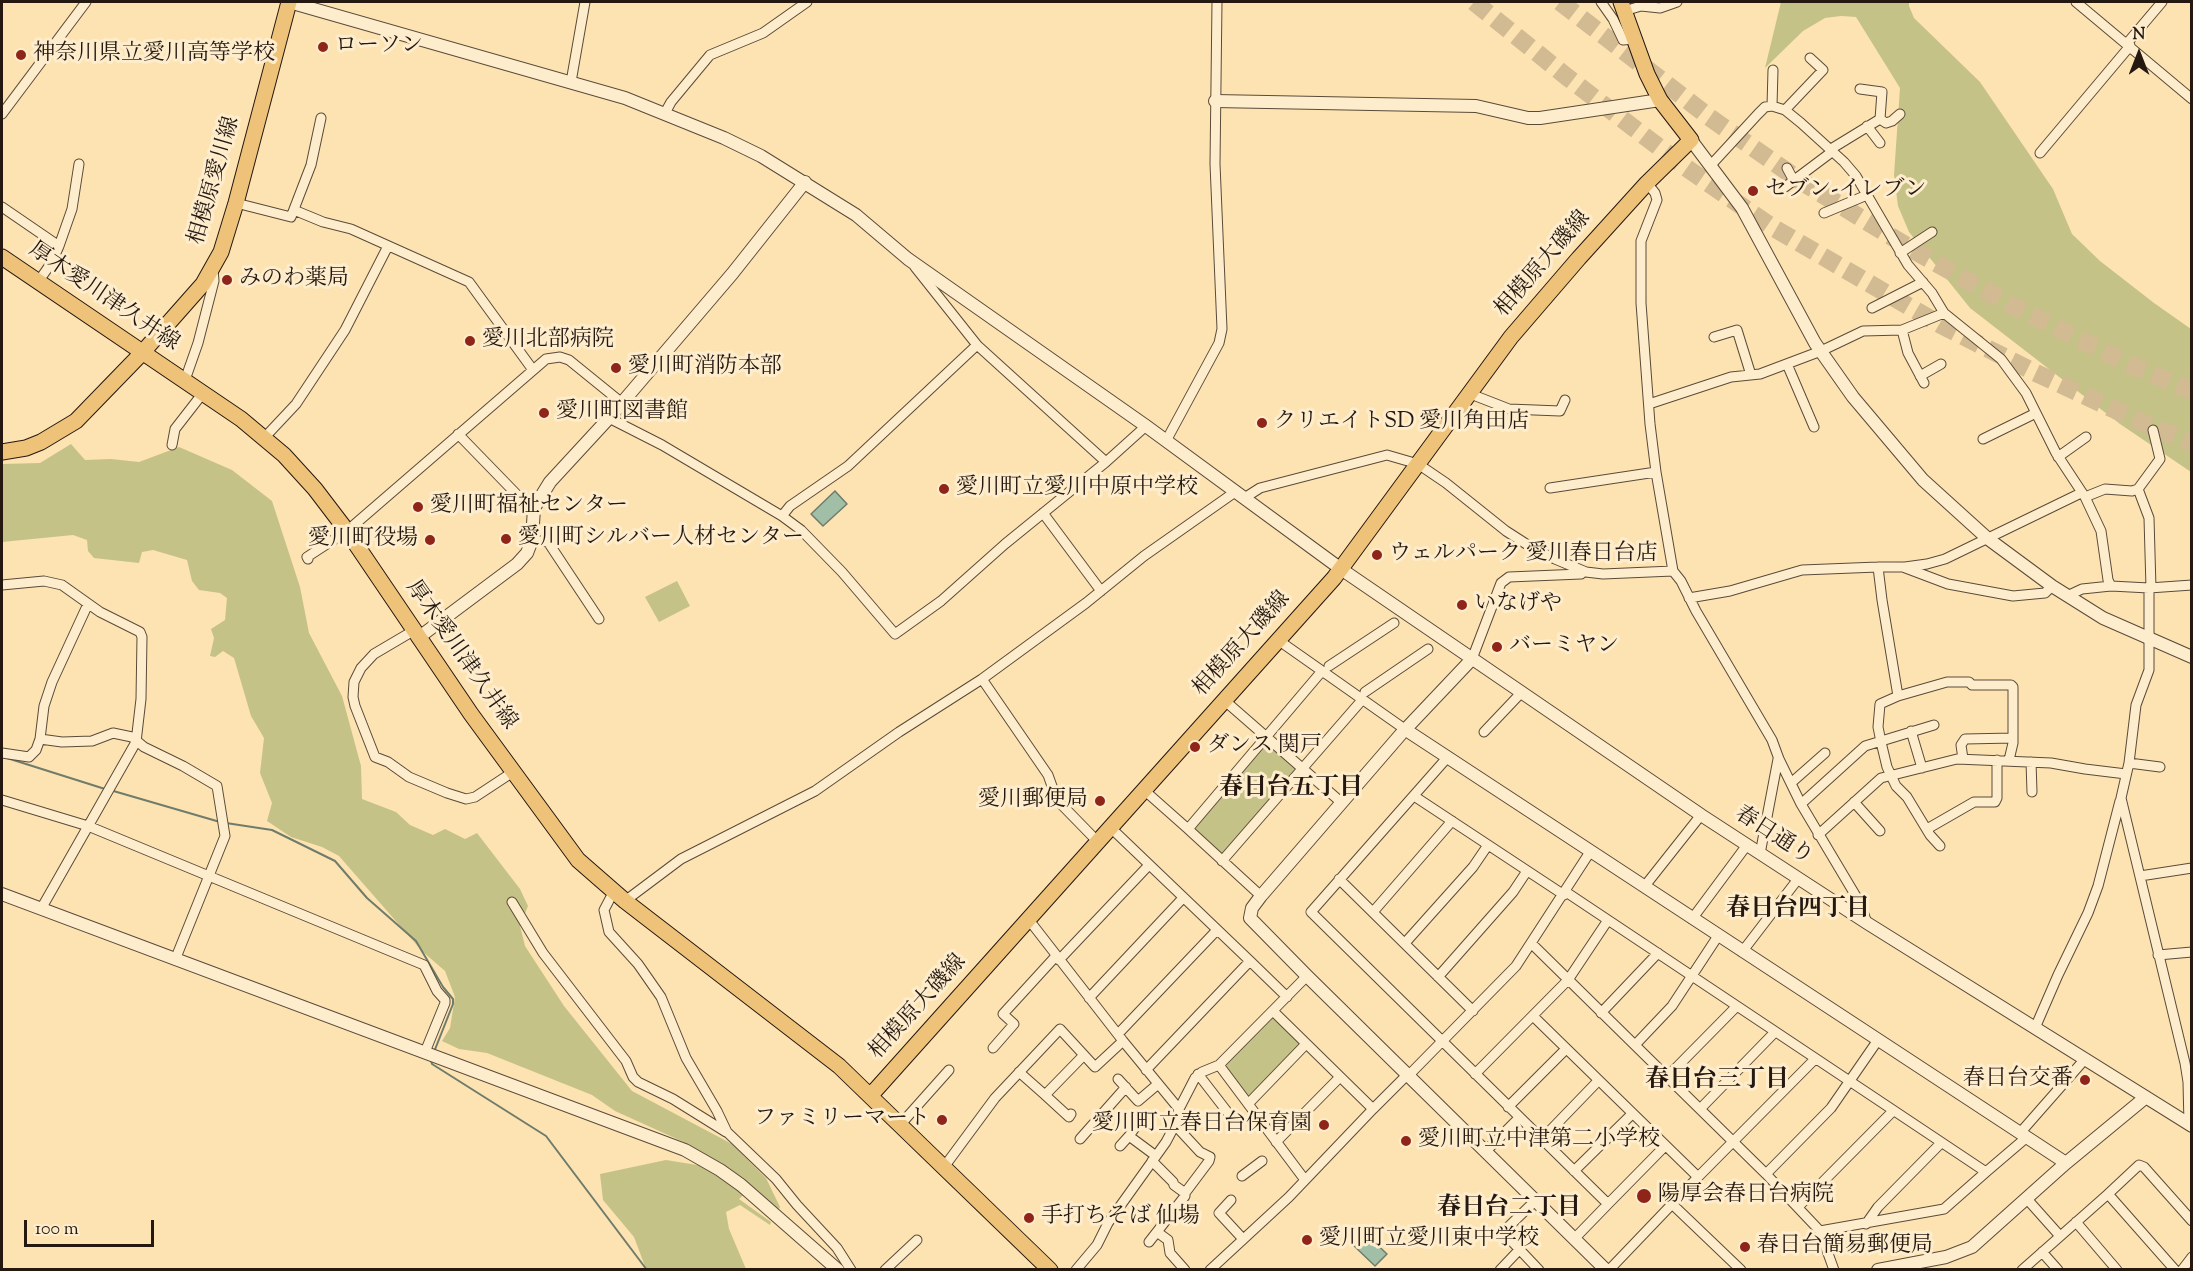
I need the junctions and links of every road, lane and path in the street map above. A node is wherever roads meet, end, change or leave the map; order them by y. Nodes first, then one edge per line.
1 (86, 2) edge
2 (288, 2) edge
3 (585, 2) edge
4 (807, 2) edge
5 (1217, 2) edge
6 (1601, 2) edge
7 (1677, 2) edge
8 (2076, 2) edge
9 (2162, 2) edge
10 (1623, 6) edge
11 (1634, 39) junction
12 (2130, 46) junction
13 (1810, 58) dead end
14 (1773, 70) dead end
15 (571, 82) junction
16 (1860, 89) dead end
17 (2192, 99) edge
18 (1660, 100) junction
19 (1215, 101) junction
20 (1772, 106) junction
21 (1785, 111) junction
22 (665, 113) junction
23 (2, 114) edge
24 (1900, 114) dead end
25 (321, 118) dead end
26 (1880, 119) junction
27 (1868, 126) junction
28 (1691, 140) junction
29 (1880, 143) dead end
30 (1832, 150) junction
31 (2040, 153) dead end
32 (79, 164) dead end
33 (1711, 165) junction
34 (1787, 168) dead end
35 (1794, 181) junction
36 (805, 183) junction
37 (1647, 183) junction
38 (1785, 187) dead end
39 (1867, 195) junction
40 (236, 203) junction
41 (2, 207) edge
42 (294, 210) junction
43 (1824, 213) dead end
44 (1932, 232) dead end
45 (58, 246) junction
46 (388, 246) junction
47 (1900, 253) junction
48 (2, 257) edge
49 (908, 259) junction
50 (213, 269) junction
51 (38, 282) junction
52 (1923, 282) junction
53 (1872, 308) dead end
54 (1944, 313) junction
55 (1902, 330) junction
56 (1714, 337) dead end
57 (977, 345) junction
58 (1821, 351) junction
59 (142, 353) junction
60 (1787, 364) junction
61 (1941, 364) dead end
62 (533, 370) junction
63 (1751, 375) junction
64 (184, 380) junction
65 (203, 393) junction
66 (1468, 393) junction
67 (1565, 400) dead end
68 (622, 403) junction
69 (1648, 404) junction
70 (2036, 413) junction
71 (609, 418) junction
72 (1146, 426) junction
73 (1814, 427) dead end
74 (2153, 430) dead end
75 (458, 434) junction
76 (265, 437) junction
77 (2086, 437) dead end
78 (1983, 439) dead end
79 (1166, 441) junction
80 (172, 445) dead end
81 (2, 452) edge
82 (2058, 457) junction
83 (1106, 462) junction
84 (1418, 464) junction
85 (1656, 472) junction
86 (1550, 488) dead end
87 (2138, 489) junction
88 (1235, 492) junction
89 (2083, 495) junction
90 (534, 508) junction
91 (1043, 513) junction
92 (782, 516) junction
93 (347, 531) junction
94 (1987, 538) junction
95 (532, 540) junction
96 (308, 559) dead end
97 (1878, 567) junction
98 (1903, 567) junction
99 (1341, 569) junction
100 (1584, 571) junction
101 (1673, 571) junction
102 (2, 585) edge
103 (2192, 585) edge
104 (2052, 586) junction
105 (2111, 586) junction
106 (2150, 588) junction
107 (1101, 591) junction
108 (2067, 596) junction
109 (1689, 598) junction
110 (88, 604) junction
111 (599, 619) dead end
112 (1394, 623) dead end
113 (415, 634) junction
114 (2149, 639) junction
115 (1278, 640) junction
116 (1428, 649) dead end
117 (2192, 657) edge
118 (1472, 659) junction
119 (1325, 668) junction
120 (982, 679) junction
121 (1521, 693) junction
122 (1363, 696) junction
123 (1898, 696) junction
124 (1224, 700) junction
125 (1934, 725) dead end
126 (1406, 730) junction
127 (1911, 731) junction
128 (1485, 732) dead end
129 (1266, 736) junction
130 (2013, 738) junction
131 (40, 739) junction
132 (136, 742) junction
133 (1881, 742) junction
134 (2, 753) edge
135 (1825, 753) dead end
136 (1446, 759) junction
137 (1779, 759) junction
138 (1963, 759) junction
139 (1996, 760) junction
140 (2009, 760) junction
141 (2031, 762) junction
142 (2129, 763) junction
143 (2160, 767) dead end
144 (1922, 768) junction
145 (1302, 769) junction
146 (513, 771) junction
147 (2126, 774) junction
148 (1891, 775) junction
149 (1791, 783) junction
150 (1144, 790) junction
151 (2032, 792) dead end
152 (1414, 796) junction
153 (2121, 798) junction
154 (2, 800) edge
155 (1854, 802) junction
156 (1342, 803) junction
157 (1801, 804) junction
158 (1701, 815) junction
159 (1452, 821) junction
160 (88, 826) junction
161 (1111, 828) junction
162 (1188, 829) junction
163 (1927, 829) junction
164 (1880, 831) dead end
165 (1818, 835) junction
166 (1098, 842) junction
167 (1488, 845) junction
168 (1747, 845) junction
169 (1940, 846) dead end
170 (1590, 852) junction
171 (1760, 854) junction
172 (1222, 861) junction
173 (1149, 865) junction
174 (2192, 868) edge
175 (1527, 871) junction
176 (209, 876) junction
177 (2140, 876) junction
178 (1339, 879) junction
179 (1798, 879) junction
180 (1644, 887) junction
181 (1565, 893) junction
182 (2, 894) edge
183 (619, 896) junction
184 (1262, 896) junction
185 (1183, 898) junction
186 (512, 902) dead end
187 (42, 909) junction
188 (1373, 912) junction
189 (1692, 919) junction
190 (1029, 920) junction
191 (1608, 920) junction
192 (1866, 924) junction
193 (1217, 930) junction
194 (1718, 936) junction
195 (1405, 943) junction
196 (1531, 944) junction
197 (1742, 952) junction
198 (2192, 952) edge
199 (1658, 953) junction
200 (2158, 955) junction
201 (1058, 958) junction
202 (175, 960) junction
203 (1250, 961) junction
204 (1307, 976) junction
205 (1438, 977) junction
206 (1693, 977) junction
207 (1568, 980) junction
208 (1287, 997) junction
209 (1089, 998) junction
210 (1737, 1006) junction
211 (1273, 1011) junction
212 (1473, 1011) junction
213 (1601, 1012) junction
214 (1533, 1016) junction
215 (2035, 1028) junction
216 (1775, 1032) junction
217 (1120, 1038) junction
218 (1878, 1040) junction
219 (1442, 1042) junction
220 (1306, 1044) junction
221 (1635, 1045) junction
222 (993, 1048) dead end
223 (1566, 1049) junction
224 (430, 1054) junction
225 (1084, 1055) junction
226 (1815, 1059) junction
227 (2085, 1059) junction
228 (1219, 1065) junction
229 (949, 1070) dead end
230 (1146, 1070) junction
231 (1019, 1072) junction
232 (1198, 1074) junction
233 (1408, 1074) junction
234 (1475, 1074) junction
235 (1340, 1077) junction
236 (1667, 1077) junction
237 (1118, 1079) dead end
238 (1598, 1081) junction
239 (1850, 1082) junction
240 (1158, 1084) junction
241 (1126, 1088) junction
242 (871, 1095) junction
243 (1045, 1095) junction
244 (2146, 1097) junction
245 (1248, 1104) junction
246 (1508, 1107) junction
247 (1179, 1109) junction
248 (1373, 1109) junction
249 (1701, 1110) junction
250 (1893, 1111) junction
251 (1632, 1114) junction
252 (1069, 1117) dead end
253 (1232, 1118) dead end
254 (1519, 1118) junction
255 (1139, 1122) dead end
256 (900, 1125) junction
257 (1175, 1125) junction
258 (2190, 1125) edge
259 (727, 1132) junction
260 (2024, 1135) junction
261 (1129, 1136) junction
262 (1080, 1139) dead end
263 (1542, 1139) junction
264 (1276, 1142) junction
265 (1733, 1142) junction
266 (1941, 1143) junction
267 (1120, 1146) dead end
268 (1665, 1146) junction
269 (1486, 1151) junction
270 (1154, 1159) junction
271 (1262, 1161) dead end
272 (2066, 1163) junction
273 (945, 1167) junction
274 (1574, 1171) junction
275 (1986, 1172) junction
276 (1766, 1174) junction
277 (1242, 1176) dead end
278 (1698, 1177) junction
279 (1305, 1180) junction
280 (1185, 1193) junction
281 (2108, 1194) junction
282 (2027, 1199) junction
283 (1536, 1200) junction
284 (1226, 1201) dead end
285 (1672, 1203) junction
286 (1608, 1204) junction
287 (1798, 1207) junction
288 (2192, 1221) edge
289 (2076, 1222) junction
290 (1866, 1224) junction
291 (1820, 1231) junction
292 (1157, 1232) junction
293 (2060, 1236) junction
294 (1575, 1238) junction
295 (1243, 1239) junction
296 (917, 1240) dead end
297 (1149, 1242) dead end
298 (1519, 1250) junction
299 (2043, 1252) junction
300 (2192, 1257) edge
301 (1909, 1267) edge
302 (838, 1269) edge
303 (851, 1269) edge
304 (885, 1269) edge
305 (1050, 1269) edge
306 (1076, 1269) edge
307 (1185, 1269) edge
308 (1210, 1269) edge
309 (1500, 1269) edge
310 (1539, 1269) edge
311 (1608, 1269) edge
312 (1741, 1269) edge
313 (1834, 1269) edge
314 (1878, 1269) edge
315 (2022, 1269) edge
316 (2058, 1269) edge
317 (2117, 1269) edge
318 (2175, 1269) edge
319 (2182, 1269) edge

1 - 23 street
2 - 15 street, 春日通り
2 - 40 main road, 相模原愛川線
3 - 15 street
4 - 22 street
5 - 19 street
6 - 11 street
7 - 10 street
8 - 12 street
9 - 12 street
10 - 11 main road
11 - 18 main road
12 - 17 street
12 - 31 street
13 - 21 street
14 - 20 street
15 - 22 street, 春日通り
16 - 26 street
18 - 19 street
18 - 28 main road
19 - 79 street
20 - 21 street
20 - 33 street
21 - 30 street
22 - 36 street, 春日通り
24 - 26 street
25 - 42 street
26 - 27 street
27 - 29 street
27 - 30 street
28 - 33 street
28 - 37 main road, 相模原大磯線
30 - 35 street
30 - 39 street
32 - 45 street
33 - 58 street
34 - 35 street
35 - 38 street
36 - 49 street, 春日通り
36 - 68 street
37 - 66 main road, 相模原大磯線
37 - 69 street
39 - 43 street
39 - 47 street
40 - 42 street
40 - 50 main road, 相模原愛川線
41 - 45 street
42 - 46 street
44 - 47 street
45 - 51 street
46 - 62 street
46 - 76 street
47 - 52 street
48 - 51 main road, 厚木愛川津久井線
49 - 57 street
49 - 72 street, 春日通り
50 - 59 main road, 相模原愛川線
50 - 64 street
51 - 59 main road, 厚木愛川津久井線
52 - 53 street
52 - 54 street
54 - 55 street
54 - 70 street
55 - 58 street
55 - 61 street
56 - 63 street
57 - 83 street
57 - 92 street
58 - 60 street
58 - 94 street
59 - 64 main road, 厚木愛川津久井線
59 - 81 main road, 相模原愛川線
60 - 63 street
60 - 73 street
62 - 68 street
62 - 75 street
63 - 69 street
64 - 65 main road, 厚木愛川津久井線
65 - 76 main road, 厚木愛川津久井線
65 - 80 street
66 - 67 street
66 - 84 main road, 相模原大磯線
68 - 71 street
69 - 85 street
70 - 78 street
70 - 82 street
71 - 90 street
71 - 92 street
72 - 79 street, 春日通り
72 - 83 street
74 - 87 street
75 - 90 street
75 - 93 street
76 - 93 main road, 厚木愛川津久井線
77 - 82 street
79 - 88 street, 春日通り
82 - 89 street
83 - 91 street
84 - 88 street
84 - 99 main road, 相模原大磯線
84 - 100 street
85 - 86 street
85 - 101 street
87 - 89 street
87 - 106 street
88 - 99 street, 春日通り
88 - 107 street
89 - 94 street
89 - 105 street
90 - 95 street
91 - 92 street
91 - 107 street
93 - 96 street
93 - 113 main road, 厚木愛川津久井線
94 - 98 street
94 - 104 street
95 - 111 street
95 - 113 street
97 - 98 street
97 - 109 street
97 - 123 street
98 - 104 street
99 - 115 main road, 相模原大磯線
99 - 118 street, 春日通り
100 - 101 street
100 - 118 street
101 - 109 street
102 - 110 street
103 - 106 street
104 - 108 street
105 - 106 street
105 - 108 street
106 - 114 street
107 - 120 street
108 - 114 street
109 - 137 street
110 - 131 street
110 - 132 street
112 - 119 street
113 - 146 main road, 厚木愛川津久井線
113 - 146 street
114 - 117 street
114 - 142 street
115 - 119 street
115 - 124 main road, 相模原大磯線
116 - 122 street
118 - 121 street, 春日通り
118 - 126 street
119 - 122 street
119 - 129 street
120 - 166 street
120 - 183 street
121 - 128 street
121 - 158 street, 春日通り
122 - 126 street
122 - 145 street
123 - 130 street
123 - 133 street
124 - 129 street
124 - 150 main road, 相模原大磯線
125 - 127 street
126 - 136 street
126 - 156 street
127 - 133 street
127 - 144 street
129 - 145 street
129 - 162 street
130 - 138 street
130 - 140 street
131 - 132 street
131 - 134 street
132 - 160 street
132 - 176 street
133 - 148 street
133 - 157 street
135 - 149 street
136 - 152 street
136 - 170 street
137 - 149 street
137 - 171 street
138 - 139 street
138 - 144 street
139 - 140 street
139 - 163 street
140 - 141 street
141 - 147 street
141 - 151 street
142 - 143 street
142 - 147 street
144 - 148 street
145 - 156 street
145 - 172 street
146 - 183 main road, 厚木愛川津久井線
147 - 153 street
148 - 155 street
148 - 163 street
149 - 157 street
150 - 161 main road, 相模原大磯線
150 - 162 street
152 - 159 street
152 - 178 street
153 - 177 street
153 - 215 street
154 - 160 street
155 - 164 street
155 - 165 street
156 - 184 street
157 - 165 street
158 - 168 street, 春日通り
158 - 180 street
159 - 167 street
159 - 188 street
160 - 176 street
160 - 187 street
161 - 166 main road, 相模原大磯線
161 - 173 street
162 - 172 street
163 - 169 street
165 - 192 street
166 - 190 main road, 相模原大磯線
167 - 175 street
167 - 195 street
168 - 171 street, 春日通り
168 - 189 street
170 - 180 street
170 - 181 street
171 - 179 street, 春日通り
172 - 184 street
173 - 185 street
173 - 201 street
174 - 177 street
175 - 181 street
175 - 205 street
176 - 202 street
176 - 224 street
177 - 200 street
178 - 188 street
178 - 219 street
179 - 192 street, 春日通り
179 - 197 street
180 - 189 street
181 - 191 street
181 - 196 street
182 - 187 street
183 - 242 main road, 厚木愛川津久井線
183 - 259 street
184 - 204 street
185 - 193 street
185 - 209 street
186 - 259 street
187 - 202 street
188 - 195 street
189 - 194 street
190 - 201 street
190 - 242 main road, 相模原大磯線
191 - 199 street
191 - 207 street
192 - 215 street, 春日通り
193 - 203 street
193 - 217 street
194 - 197 street
194 - 206 street
195 - 205 street
196 - 207 street
196 - 212 street
197 - 218 street
198 - 200 street
199 - 206 street
199 - 213 street
200 - 258 street
201 - 209 street
201 - 222 street
202 - 224 street
203 - 208 street
203 - 230 street
204 - 208 street
204 - 233 street
205 - 212 street
206 - 210 street
206 - 221 street
207 - 213 street
207 - 214 street
208 - 211 street
209 - 217 street
210 - 216 street
210 - 236 street
211 - 220 street
211 - 228 street
212 - 219 street
213 - 221 street
214 - 223 street
214 - 234 street
215 - 227 street, 春日通り
216 - 226 street
216 - 249 street
217 - 225 street
217 - 230 street
218 - 239 street
218 - 260 street
219 - 233 street
219 - 234 street
220 - 235 street
220 - 245 street
221 - 236 street
223 - 238 street
223 - 246 street
224 - 302 street
225 - 231 street
225 - 243 street
226 - 239 street
226 - 265 street
227 - 244 street, 春日通り
227 - 260 street
228 - 232 street
228 - 245 street
229 - 256 street
230 - 240 street
231 - 243 street
231 - 273 street
232 - 247 street
232 - 253 street
233 - 248 street
233 - 269 street
234 - 246 street
235 - 248 street
235 - 264 street
236 - 249 street
237 - 241 street
238 - 251 street
238 - 263 street
239 - 250 street
239 - 276 street
240 - 241 street
240 - 247 street
241 - 262 street
242 - 256 main road, 相模原大磯線
243 - 252 street
244 - 258 street, 春日通り
244 - 272 street
245 - 264 street
246 - 254 street
247 - 257 street
248 - 279 street
249 - 265 street
250 - 266 street
250 - 287 street
251 - 268 street
251 - 274 street
254 - 263 street
254 - 269 street
255 - 261 street
256 - 273 main road, 相模原大磯線
257 - 270 street
257 - 280 street
259 - 303 street
260 - 272 street
260 - 275 street
261 - 267 street
261 - 270 street
263 - 274 street
264 - 279 street
265 - 276 street
265 - 278 street
266 - 275 street
266 - 290 street
268 - 278 street
268 - 286 street
269 - 283 street
270 - 280 street
270 - 306 street
271 - 277 street
272 - 282 street
273 - 305 main road, 相模原大磯線
274 - 286 street
275 - 290 street
276 - 287 street
278 - 285 street
279 - 295 street
280 - 292 street
281 - 288 street
281 - 289 street
281 - 318 street
282 - 293 street
282 - 301 street
283 - 294 street
283 - 298 street
284 - 295 street
285 - 311 street
285 - 312 street
286 - 294 street
287 - 291 street
289 - 293 street
289 - 317 street
290 - 291 street
291 - 313 street
292 - 297 street
292 - 307 street
293 - 299 street
294 - 311 street
295 - 308 street
296 - 304 street
298 - 309 street
298 - 310 street
299 - 315 street
299 - 316 street
300 - 319 street
301 - 314 street

